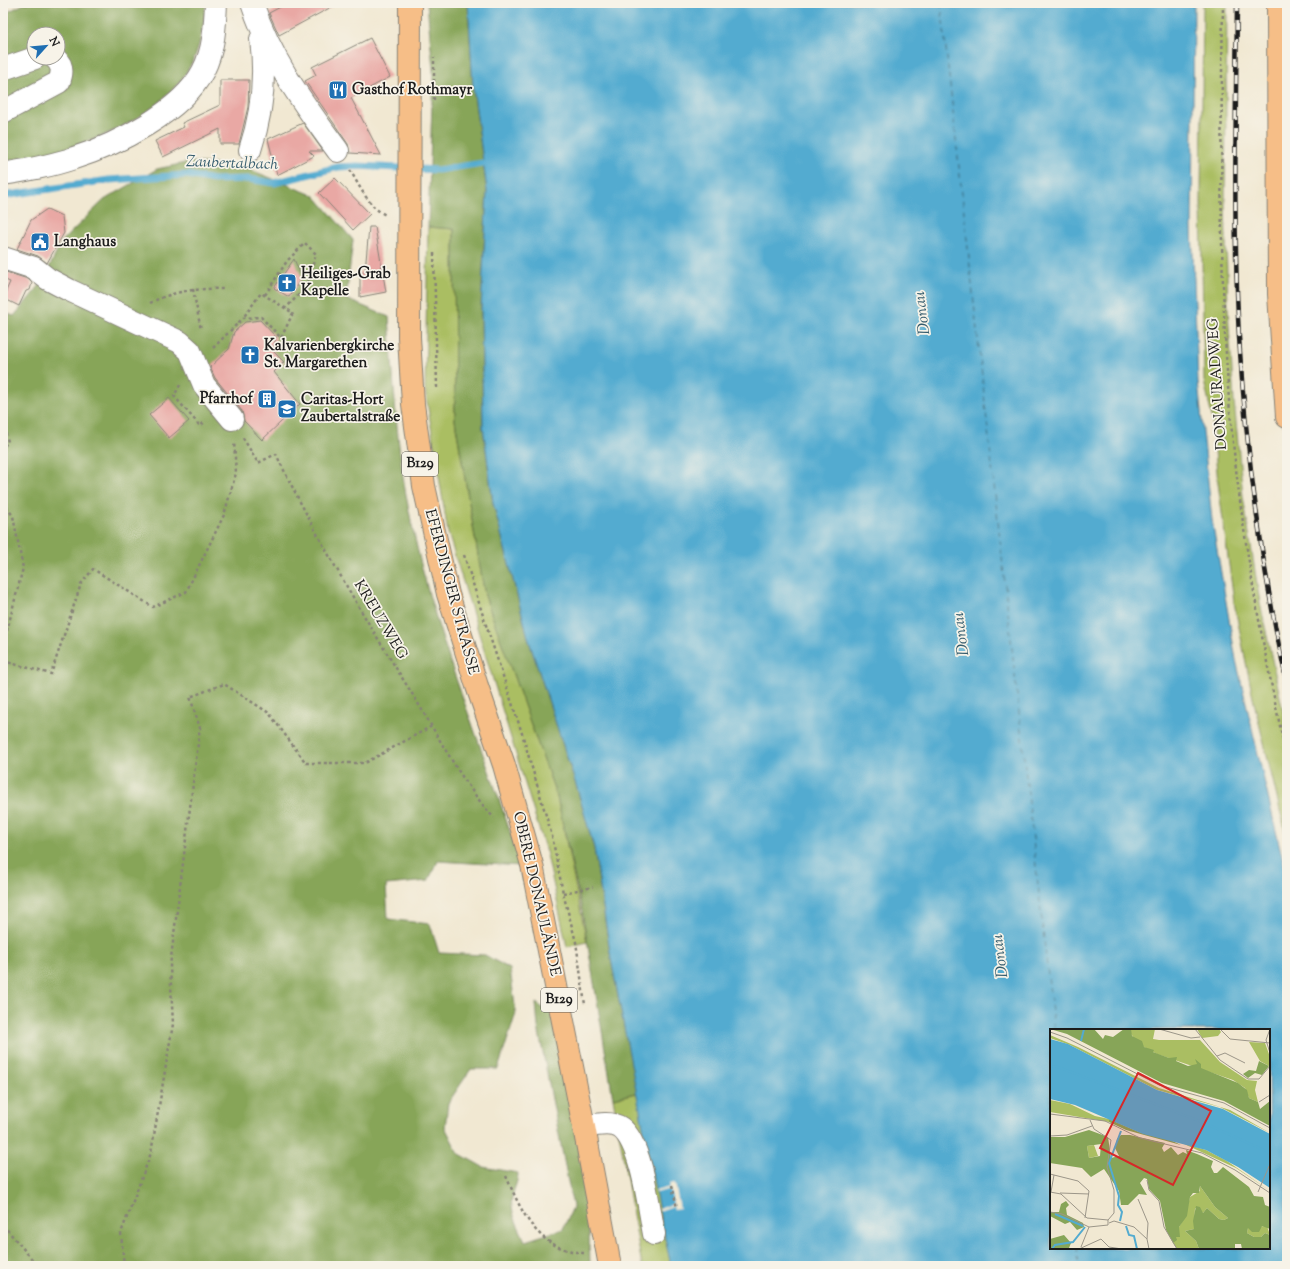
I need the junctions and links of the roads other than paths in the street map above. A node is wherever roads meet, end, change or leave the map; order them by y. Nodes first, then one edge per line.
1 (216, 3) edge
2 (252, 3) edge
3 (410, 3) edge
4 (1278, 3) edge
5 (259, 24) junction
6 (26, 61) edge
7 (61, 66) edge
8 (3, 69) edge
9 (3, 112) edge
10 (250, 150) dead end
11 (338, 151) dead end
12 (3, 174) edge
13 (3, 258) edge
14 (1287, 417) edge
15 (232, 419) road end
16 (494, 737) joint
17 (584, 1127) junction
18 (654, 1234) dead end
19 (609, 1258) edge

1 - 12 street
2 - 5 street
3 - 16 main road, EFERDINGER STRASSE / B129
4 - 14 main road
5 - 10 street
5 - 11 street
6 - 8 street
7 - 9 street
13 - 15 street
16 - 17 main road, OBERE DONAULÄNDE / B129
17 - 18 street
17 - 19 main road, OBERE DONAULÄNDE / B129

